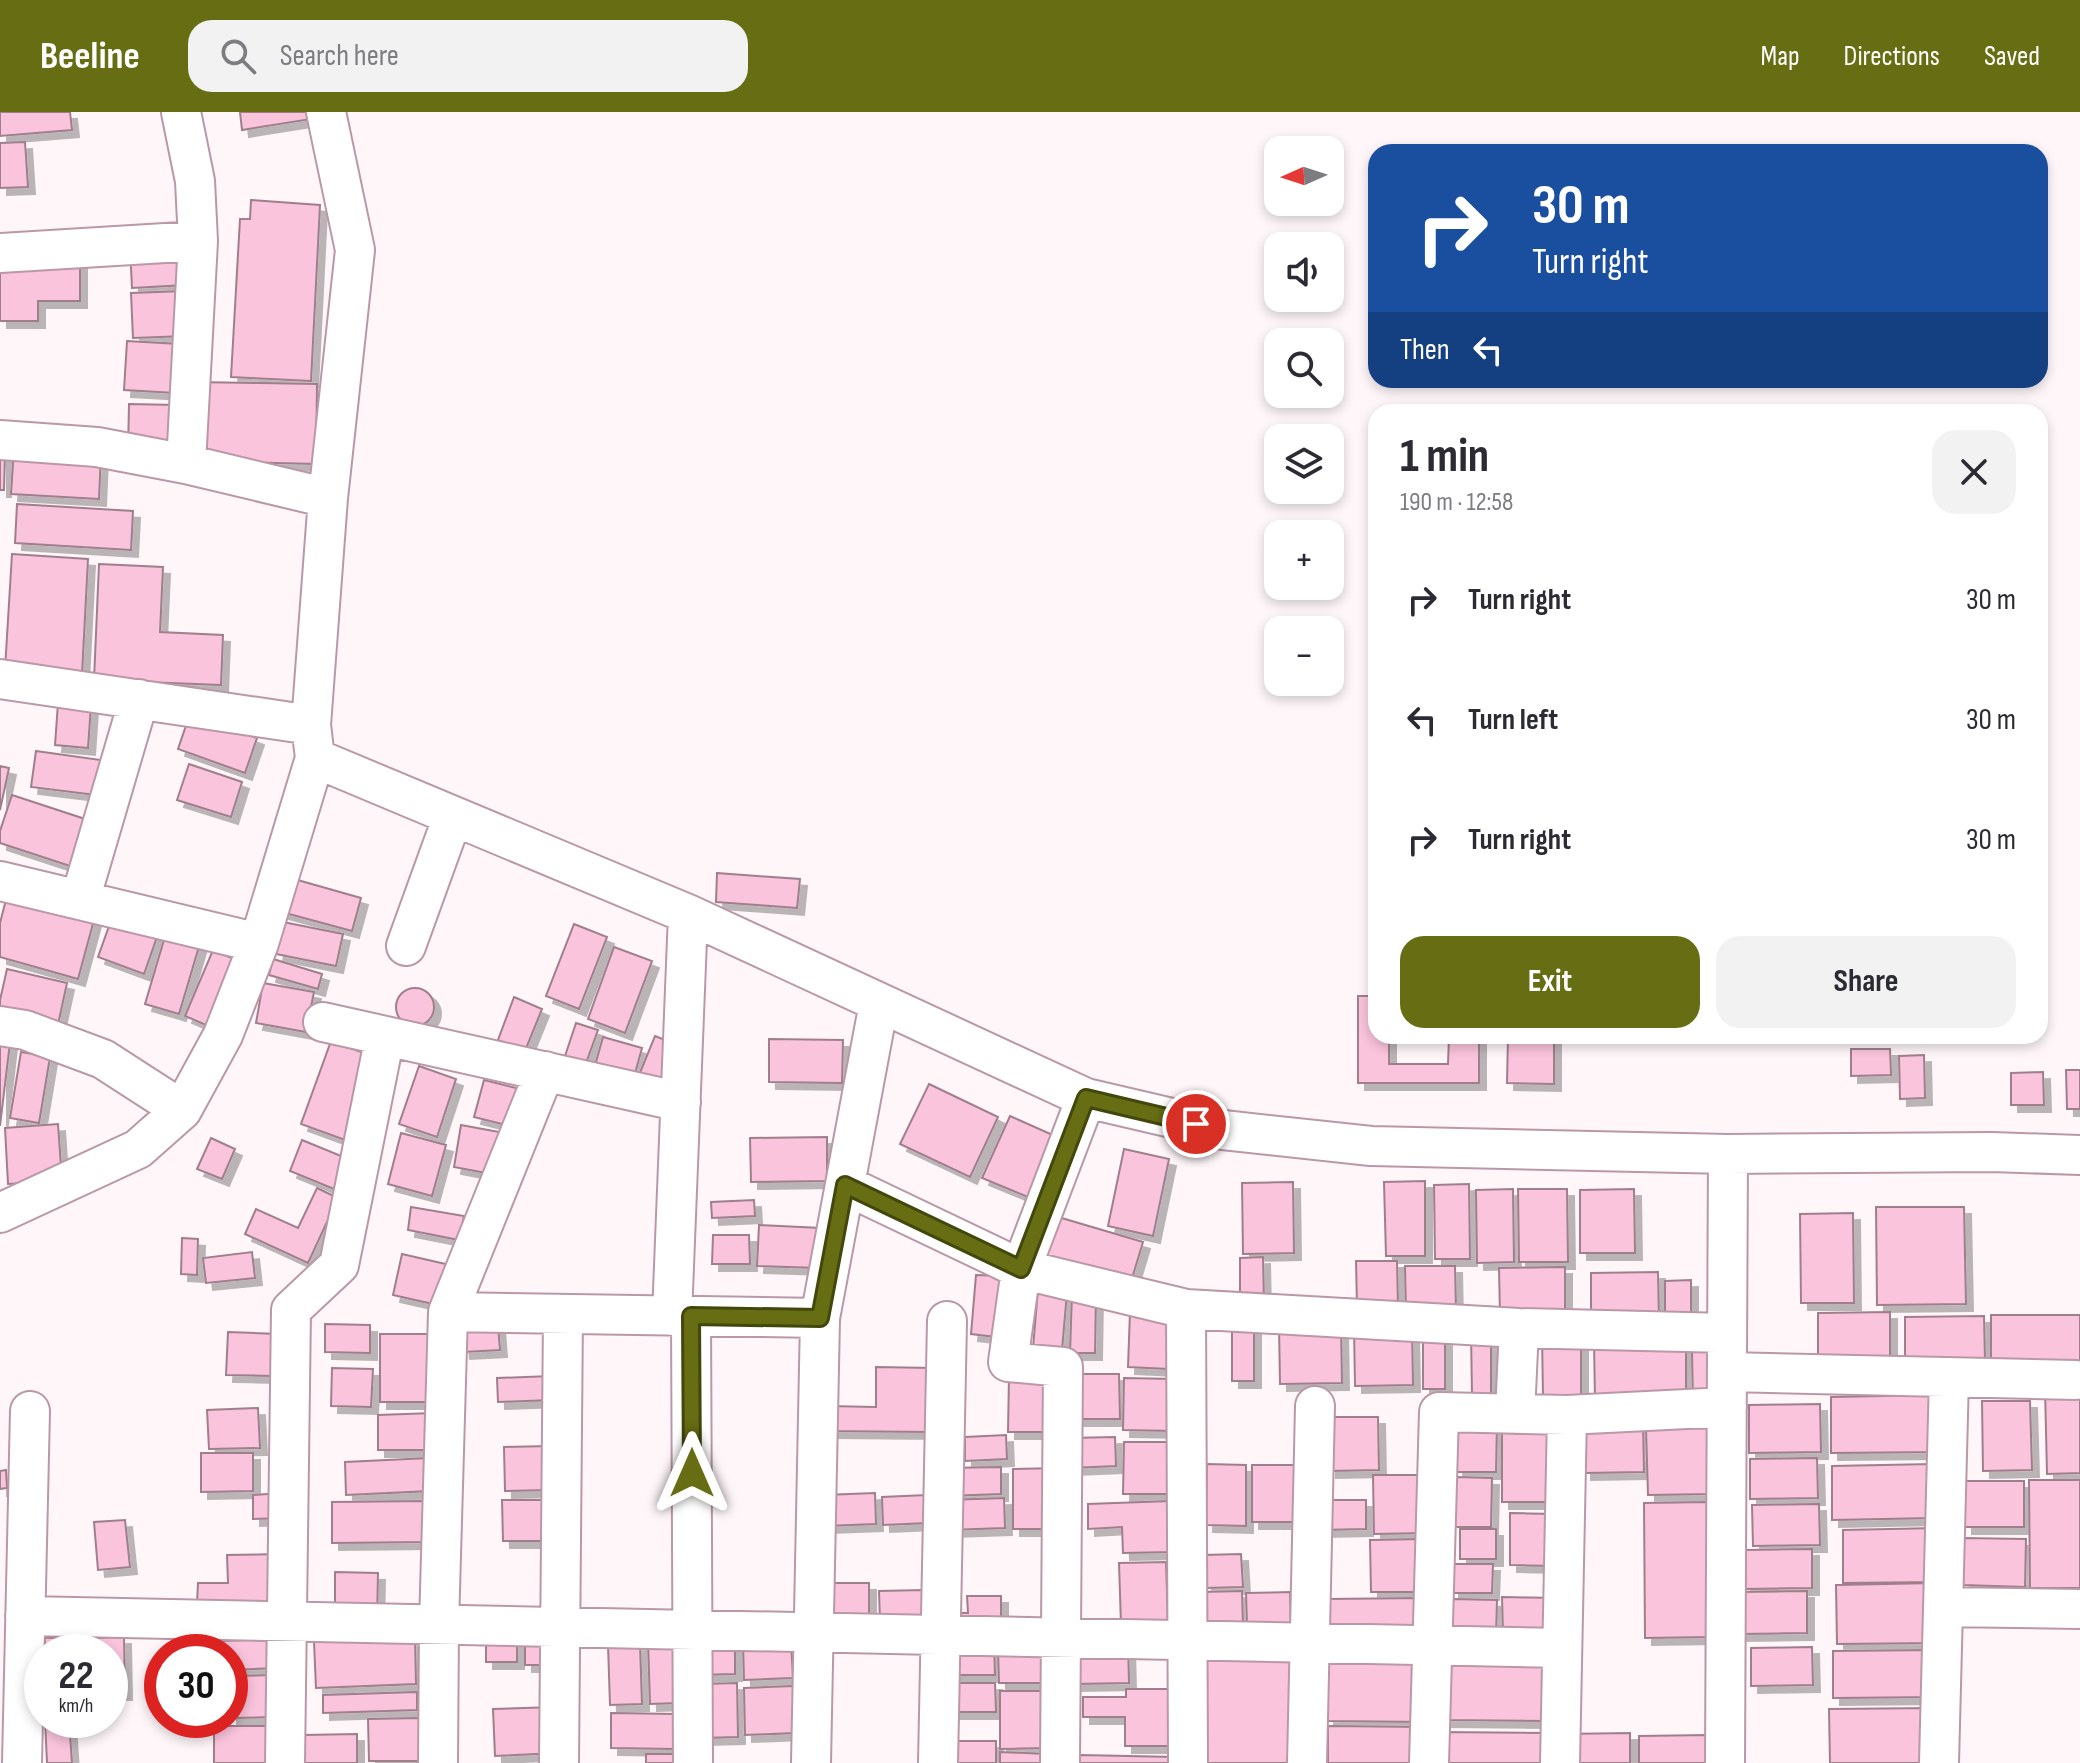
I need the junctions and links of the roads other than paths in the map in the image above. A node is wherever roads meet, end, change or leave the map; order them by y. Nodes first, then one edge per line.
1 (181, 112) edge
2 (326, 112) edge
3 (198, 241) junction
4 (0, 253) edge
5 (0, 440) edge
6 (186, 464) junction
7 (328, 498) junction
8 (0, 679) edge
9 (139, 699) junction
10 (313, 742) junction
11 (453, 816) junction
12 (0, 881) edge
13 (80, 900) junction
14 (688, 914) junction
15 (259, 943) junction
16 (406, 946) dead end
17 (879, 1003) junction
18 (323, 1022) dead end
19 (0, 1026) edge
20 (385, 1036) junction
21 (545, 1071) junction
22 (1086, 1098) junction
23 (681, 1102) junction
24 (182, 1110) junction
25 (1728, 1154) junction
26 (2080, 1155) edge
27 (845, 1185) junction
28 (0, 1213) edge
29 (1021, 1269) junction
30 (1186, 1309) junction
31 (448, 1312) junction
32 (563, 1314) junction
33 (682, 1316) junction
34 (820, 1318) junction
35 (947, 1321) dead end
36 (1519, 1328) junction
37 (1727, 1333) junction
38 (1949, 1377) junction
39 (2076, 1380) dead end
40 (1727, 1390) junction
41 (1315, 1406) dead end
42 (30, 1411) dead end
43 (1515, 1414) junction
44 (1567, 1415) junction
45 (1943, 1607) junction
46 (2080, 1609) edge
47 (25, 1616) junction
48 (288, 1621) junction
49 (439, 1625) junction
50 (560, 1627) junction
51 (693, 1630) junction
52 (813, 1632) junction
53 (943, 1635) junction
54 (1061, 1638) junction
55 (1188, 1640) junction
56 (1310, 1643) junction
57 (1433, 1645) junction
58 (1562, 1648) junction
59 (22, 1763) edge
60 (285, 1763) edge
61 (438, 1763) edge
62 (559, 1763) edge
63 (693, 1763) edge
64 (811, 1763) edge
65 (938, 1763) edge
66 (1060, 1763) edge
67 (1188, 1763) edge
68 (1307, 1763) edge
69 (1429, 1763) edge
70 (1560, 1763) edge
71 (1725, 1763) edge
72 (1939, 1763) edge

1 - 3 street
2 - 7 street
3 - 4 street
3 - 6 street
5 - 6 street
6 - 7 street
7 - 10 street
8 - 9 street
9 - 10 street
9 - 13 street
10 - 11 street
10 - 15 street
11 - 14 street
11 - 16 street
12 - 13 street
13 - 15 street
14 - 17 street
14 - 23 street
15 - 24 street
17 - 22 street
17 - 27 street
18 - 20 street
19 - 24 street
20 - 21 street
20 - 48 street
21 - 23 street
21 - 31 street
22 - 25 street
22 - 29 street
23 - 33 street
24 - 28 street
25 - 26 street
25 - 37 street
27 - 29 street
27 - 34 street
29 - 30 street
29 - 54 street
30 - 36 street
30 - 55 street
31 - 32 street
31 - 49 street
32 - 33 street
32 - 50 street
33 - 34 street
33 - 51 street
34 - 52 street
35 - 53 street
36 - 37 street
36 - 43 street
37 - 40 street
38 - 39 street
38 - 40 street
38 - 45 street
40 - 44 street
40 - 71 street
41 - 56 street
42 - 47 street
43 - 44 street
43 - 57 street
44 - 58 street
45 - 46 street
45 - 72 street
47 - 48 street
47 - 59 street
48 - 49 street
48 - 60 street
49 - 50 street
49 - 61 street
50 - 51 street
50 - 62 street
51 - 52 street
51 - 63 street
52 - 53 street
52 - 64 street
53 - 54 street
53 - 65 street
54 - 55 street
54 - 66 street
55 - 56 street
55 - 67 street
56 - 57 street
56 - 68 street
57 - 58 street
57 - 69 street
58 - 70 street

